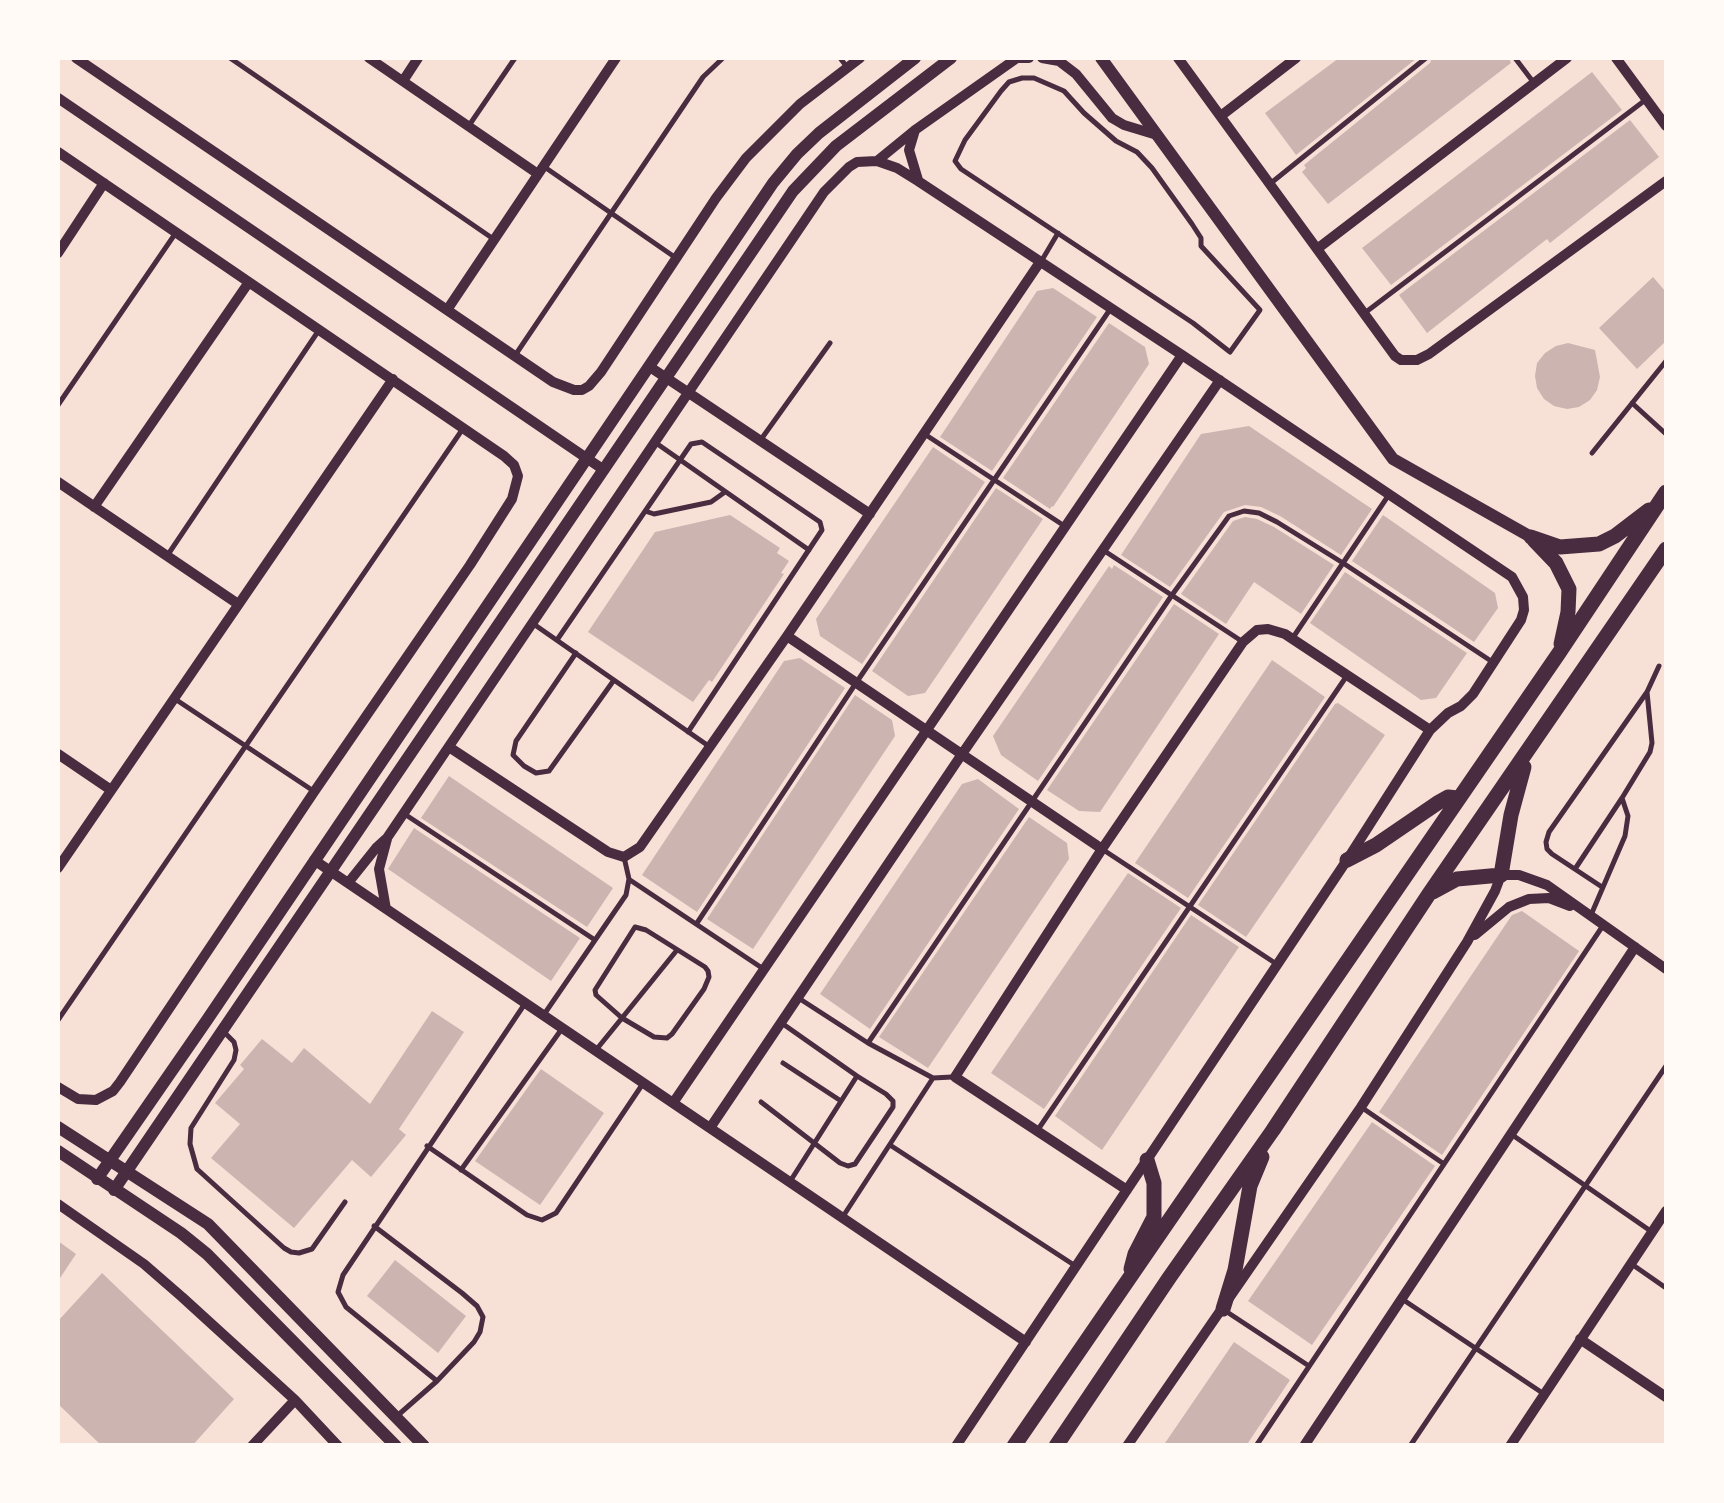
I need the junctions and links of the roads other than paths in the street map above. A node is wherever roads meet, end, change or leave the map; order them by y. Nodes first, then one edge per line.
1 (76, 58) edge
2 (230, 58) edge
3 (368, 58) edge
4 (418, 58) edge
5 (516, 58) edge
6 (616, 58) edge
7 (723, 58) edge
8 (860, 58) edge
9 (915, 58) edge
10 (951, 58) edge
11 (1029, 58) edge
12 (1042, 58) edge
13 (1101, 58) edge
14 (1178, 58) edge
15 (1296, 58) edge
16 (1426, 58) edge
17 (1515, 58) edge
18 (1567, 58) edge
19 (1616, 58) edge
20 (844, 62) edge
21 (403, 81) junction
22 (1534, 83) junction
23 (58, 98) edge
24 (1647, 98) junction
25 (1222, 115) junction
26 (1666, 126) edge
27 (468, 127) junction
28 (915, 130) junction
29 (1158, 136) junction
30 (58, 152) edge
31 (877, 161) junction
32 (541, 170) junction
33 (918, 181) junction
34 (1666, 181) edge
35 (104, 183) junction
36 (1270, 183) junction
37 (610, 212) junction
38 (176, 232) junction
39 (1058, 234) junction
40 (495, 240) junction
41 (1317, 248) junction
42 (58, 253) edge
43 (676, 258) junction
44 (1040, 262) junction
45 (249, 282) junction
46 (1110, 308) junction
47 (447, 310) junction
48 (1364, 314) junction
49 (319, 330) junction
50 (830, 342) dead end
51 (1182, 354) junction
52 (514, 356) junction
53 (1666, 362) edge
54 (650, 367) junction
55 (665, 377) junction
56 (393, 379) junction
57 (1220, 380) junction
58 (687, 392) junction
59 (1632, 403) junction
60 (58, 405) edge
61 (464, 428) junction
62 (924, 434) junction
63 (1666, 434) edge
64 (760, 440) junction
65 (654, 442) junction
66 (1592, 453) dead end
67 (586, 458) junction
68 (680, 460) junction
69 (604, 470) junction
70 (995, 481) junction
71 (58, 482) edge
72 (725, 492) junction
73 (1389, 494) junction
74 (1664, 496) edge
75 (94, 507) junction
76 (645, 511) junction
77 (870, 514) junction
78 (1065, 527) junction
79 (1531, 537) junction
80 (1666, 549) edge
81 (809, 550) junction
82 (1103, 550) junction
83 (166, 556) junction
84 (1343, 563) junction
85 (1172, 595) junction
86 (238, 604) junction
87 (532, 623) junction
88 (787, 636) junction
89 (1292, 639) junction
90 (557, 640) junction
91 (1243, 642) junction
92 (1559, 653) junction
93 (576, 654) junction
94 (1493, 663) junction
95 (1659, 666) dead end
96 (1348, 675) junction
97 (614, 680) junction
98 (856, 683) junction
99 (1647, 692) junction
100 (173, 698) junction
101 (1430, 730) junction
102 (928, 731) junction
103 (688, 732) junction
104 (1536, 740) junction
105 (244, 746) junction
106 (449, 746) junction
107 (710, 747) junction
108 (58, 754) edge
109 (962, 754) junction
110 (111, 790) junction
111 (314, 792) junction
112 (1458, 798) junction
113 (1622, 798) junction
114 (1032, 802) junction
115 (404, 814) junction
116 (387, 838) junction
117 (1102, 849) junction
118 (624, 857) junction
119 (314, 860) junction
120 (1347, 860) junction
121 (58, 868) edge
122 (1575, 869) junction
123 (331, 872) junction
124 (1501, 875) junction
125 (630, 880) junction
126 (348, 883) junction
127 (1602, 886) junction
128 (1429, 894) junction
129 (1190, 908) junction
130 (386, 909) junction
131 (1588, 913) junction
132 (697, 924) junction
133 (1604, 924) junction
134 (595, 940) junction
135 (1467, 942) junction
136 (1635, 947) junction
137 (677, 950) junction
138 (1277, 965) junction
139 (1666, 968) edge
140 (765, 969) junction
141 (797, 997) junction
142 (525, 1003) junction
143 (543, 1015) junction
144 (622, 1018) junction
145 (58, 1020) edge
146 (780, 1022) junction
147 (563, 1028) junction
148 (223, 1030) junction
149 (868, 1043) junction
150 (596, 1050) junction
151 (783, 1063) dead end
152 (1666, 1066) edge
153 (858, 1076) junction
154 (956, 1077) junction
155 (933, 1078) junction
156 (643, 1082) junction
157 (58, 1087) edge
158 (760, 1102) dead end
159 (841, 1102) junction
160 (673, 1103) junction
161 (1361, 1106) junction
162 (58, 1127) edge
163 (710, 1128) junction
164 (1273, 1130) junction
165 (1037, 1131) junction
166 (1511, 1134) junction
167 (814, 1143) junction
168 (890, 1145) junction
169 (427, 1146) junction
170 (58, 1152) edge
171 (109, 1160) junction
172 (1147, 1160) junction
173 (1444, 1164) junction
174 (461, 1170) junction
175 (127, 1172) junction
176 (97, 1179) junction
177 (789, 1182) junction
178 (1586, 1186) junction
179 (114, 1190) junction
180 (1127, 1190) junction
181 (345, 1202) dead end
182 (58, 1204) edge
183 (1666, 1211) edge
184 (842, 1218) junction
185 (374, 1226) junction
186 (1652, 1232) junction
187 (1630, 1263) junction
188 (1076, 1266) junction
189 (1131, 1278) junction
190 (1666, 1288) edge
191 (1402, 1298) junction
192 (1223, 1309) junction
193 (1580, 1339) junction
194 (1026, 1342) junction
195 (1474, 1348) junction
196 (1309, 1366) junction
197 (437, 1381) junction
198 (1544, 1394) junction
199 (1666, 1397) edge
200 (295, 1400) junction
201 (396, 1416) junction
202 (252, 1446) edge
203 (338, 1446) edge
204 (396, 1446) edge
205 (424, 1446) edge
206 (956, 1446) edge
207 (1014, 1446) edge
208 (1056, 1446) edge
209 (1126, 1446) edge
210 (1256, 1446) edge
211 (1304, 1446) edge
212 (1410, 1446) edge
213 (1510, 1446) edge

1 - 47 street
2 - 40 lane
3 - 21 street
4 - 21 street
5 - 27 lane
6 - 32 street
7 - 37 lane
8 - 20 street
9 - 54 street
10 - 55 street
11 - 28 street
12 - 29 street
13 - 29 street
14 - 25 street
15 - 25 street
16 - 36 lane
17 - 22 lane
18 - 22 street
19 - 24 street
20 - 43 street
21 - 27 street
22 - 41 street
23 - 67 street
24 - 26 street
24 - 48 lane
25 - 36 street
27 - 32 street
28 - 31 street
28 - 33 street
29 - 79 street
30 - 35 street
31 - 33 street
31 - 58 street
32 - 37 lane
32 - 40 street
33 - 44 street
34 - 48 street
35 - 38 street
35 - 42 street
36 - 41 street
37 - 43 lane
37 - 52 lane
38 - 45 street
38 - 60 lane
39 - 39 lane
39 - 44 lane
40 - 47 street
41 - 48 street
43 - 52 street
44 - 46 street
44 - 62 street
45 - 49 street
45 - 75 street
46 - 51 street
46 - 70 lane
47 - 52 street
49 - 56 street
49 - 83 lane
50 - 64 lane
51 - 57 street
51 - 78 street
53 - 59 lane
54 - 55 street
54 - 67 street
55 - 58 street
55 - 69 street
56 - 61 street
56 - 86 street
57 - 73 street
57 - 82 street
58 - 64 street
58 - 65 street
59 - 63 lane
59 - 66 lane
61 - 105 lane
61 - 111 street
62 - 70 lane
62 - 77 street
64 - 77 street
65 - 68 lane
65 - 87 street
67 - 69 street
67 - 119 street
68 - 72 lane
68 - 76 lane
68 - 81 lane
69 - 123 street
70 - 78 lane
70 - 98 lane
71 - 75 street
72 - 76 lane
72 - 81 lane
73 - 84 lane
73 - 94 street
74 - 79 highway
74 - 92 highway
75 - 83 street
76 - 90 lane
77 - 88 street
78 - 102 street
79 - 92 highway
80 - 104 highway
81 - 103 lane
82 - 85 lane
82 - 109 street
83 - 86 street
84 - 85 lane
84 - 89 lane
84 - 94 lane
85 - 91 lane
85 - 114 lane
86 - 100 street
87 - 90 lane
87 - 106 street
88 - 98 street
88 - 107 street
89 - 91 street
89 - 96 street
90 - 93 lane
91 - 117 street
92 - 112 highway
93 - 97 lane
93 - 97 lane
94 - 101 street
95 - 99 lane
96 - 101 street
96 - 129 lane
97 - 103 lane
98 - 102 street
98 - 132 lane
99 - 113 lane
99 - 122 lane
100 - 105 lane
100 - 110 street
101 - 120 street
102 - 109 street
102 - 140 street
103 - 107 lane
104 - 124 highway
104 - 128 highway
105 - 111 lane
105 - 145 lane
106 - 115 street
106 - 118 street
107 - 118 street
108 - 110 street
109 - 114 street
109 - 141 street
110 - 121 street
111 - 157 street
112 - 120 highway
112 - 189 highway
113 - 122 lane
113 - 127 lane
114 - 117 street
114 - 149 lane
115 - 116 street
115 - 134 lane
116 - 126 street
116 - 130 street
117 - 129 lane
117 - 154 street
118 - 125 lane
119 - 123 street
119 - 171 street
120 - 138 street
122 - 127 lane
123 - 126 street
123 - 148 street
124 - 128 highway
124 - 131 street
124 - 135 street
125 - 132 lane
125 - 134 lane
126 - 130 street
127 - 131 lane
128 - 164 highway
129 - 138 lane
129 - 165 lane
130 - 142 street
131 - 133 street
131 - 135 street
132 - 140 lane
133 - 136 street
133 - 173 lane
134 - 143 lane
135 - 161 street
136 - 139 street
136 - 166 street
137 - 144 lane
137 - 144 lane
137 - 144 lane
138 - 172 street
140 - 160 street
141 - 146 street
141 - 149 lane
142 - 143 street
142 - 169 lane
143 - 147 street
144 - 150 lane
146 - 153 lane
146 - 163 street
147 - 150 street
147 - 174 lane
148 - 175 street
148 - 181 lane
149 - 155 lane
150 - 156 street
151 - 159 lane
152 - 178 lane
153 - 159 lane
153 - 167 lane
154 - 155 lane
154 - 165 street
155 - 168 lane
156 - 160 street
156 - 174 lane
158 - 167 lane
159 - 167 lane
160 - 163 street
161 - 173 lane
161 - 192 street
162 - 171 street
163 - 177 street
164 - 192 highway
164 - 208 highway
165 - 180 street
166 - 178 lane
166 - 191 street
167 - 177 lane
168 - 184 lane
168 - 188 lane
169 - 174 lane
169 - 185 lane
170 - 176 street
171 - 175 street
171 - 176 street
172 - 180 street
172 - 189 highway
173 - 196 lane
175 - 179 street
175 - 201 street
176 - 179 street
177 - 184 street
178 - 186 lane
178 - 195 lane
179 - 204 street
180 - 188 street
182 - 200 street
183 - 186 street
184 - 194 street
185 - 197 lane
185 - 197 lane
186 - 187 street
187 - 190 lane
187 - 193 street
188 - 194 street
189 - 207 highway
191 - 195 lane
191 - 211 street
192 - 196 lane
192 - 209 street
193 - 198 street
193 - 199 street
194 - 206 street
195 - 198 lane
195 - 212 lane
196 - 210 lane
197 - 201 lane
198 - 213 street
200 - 202 street
200 - 203 street
201 - 205 street

